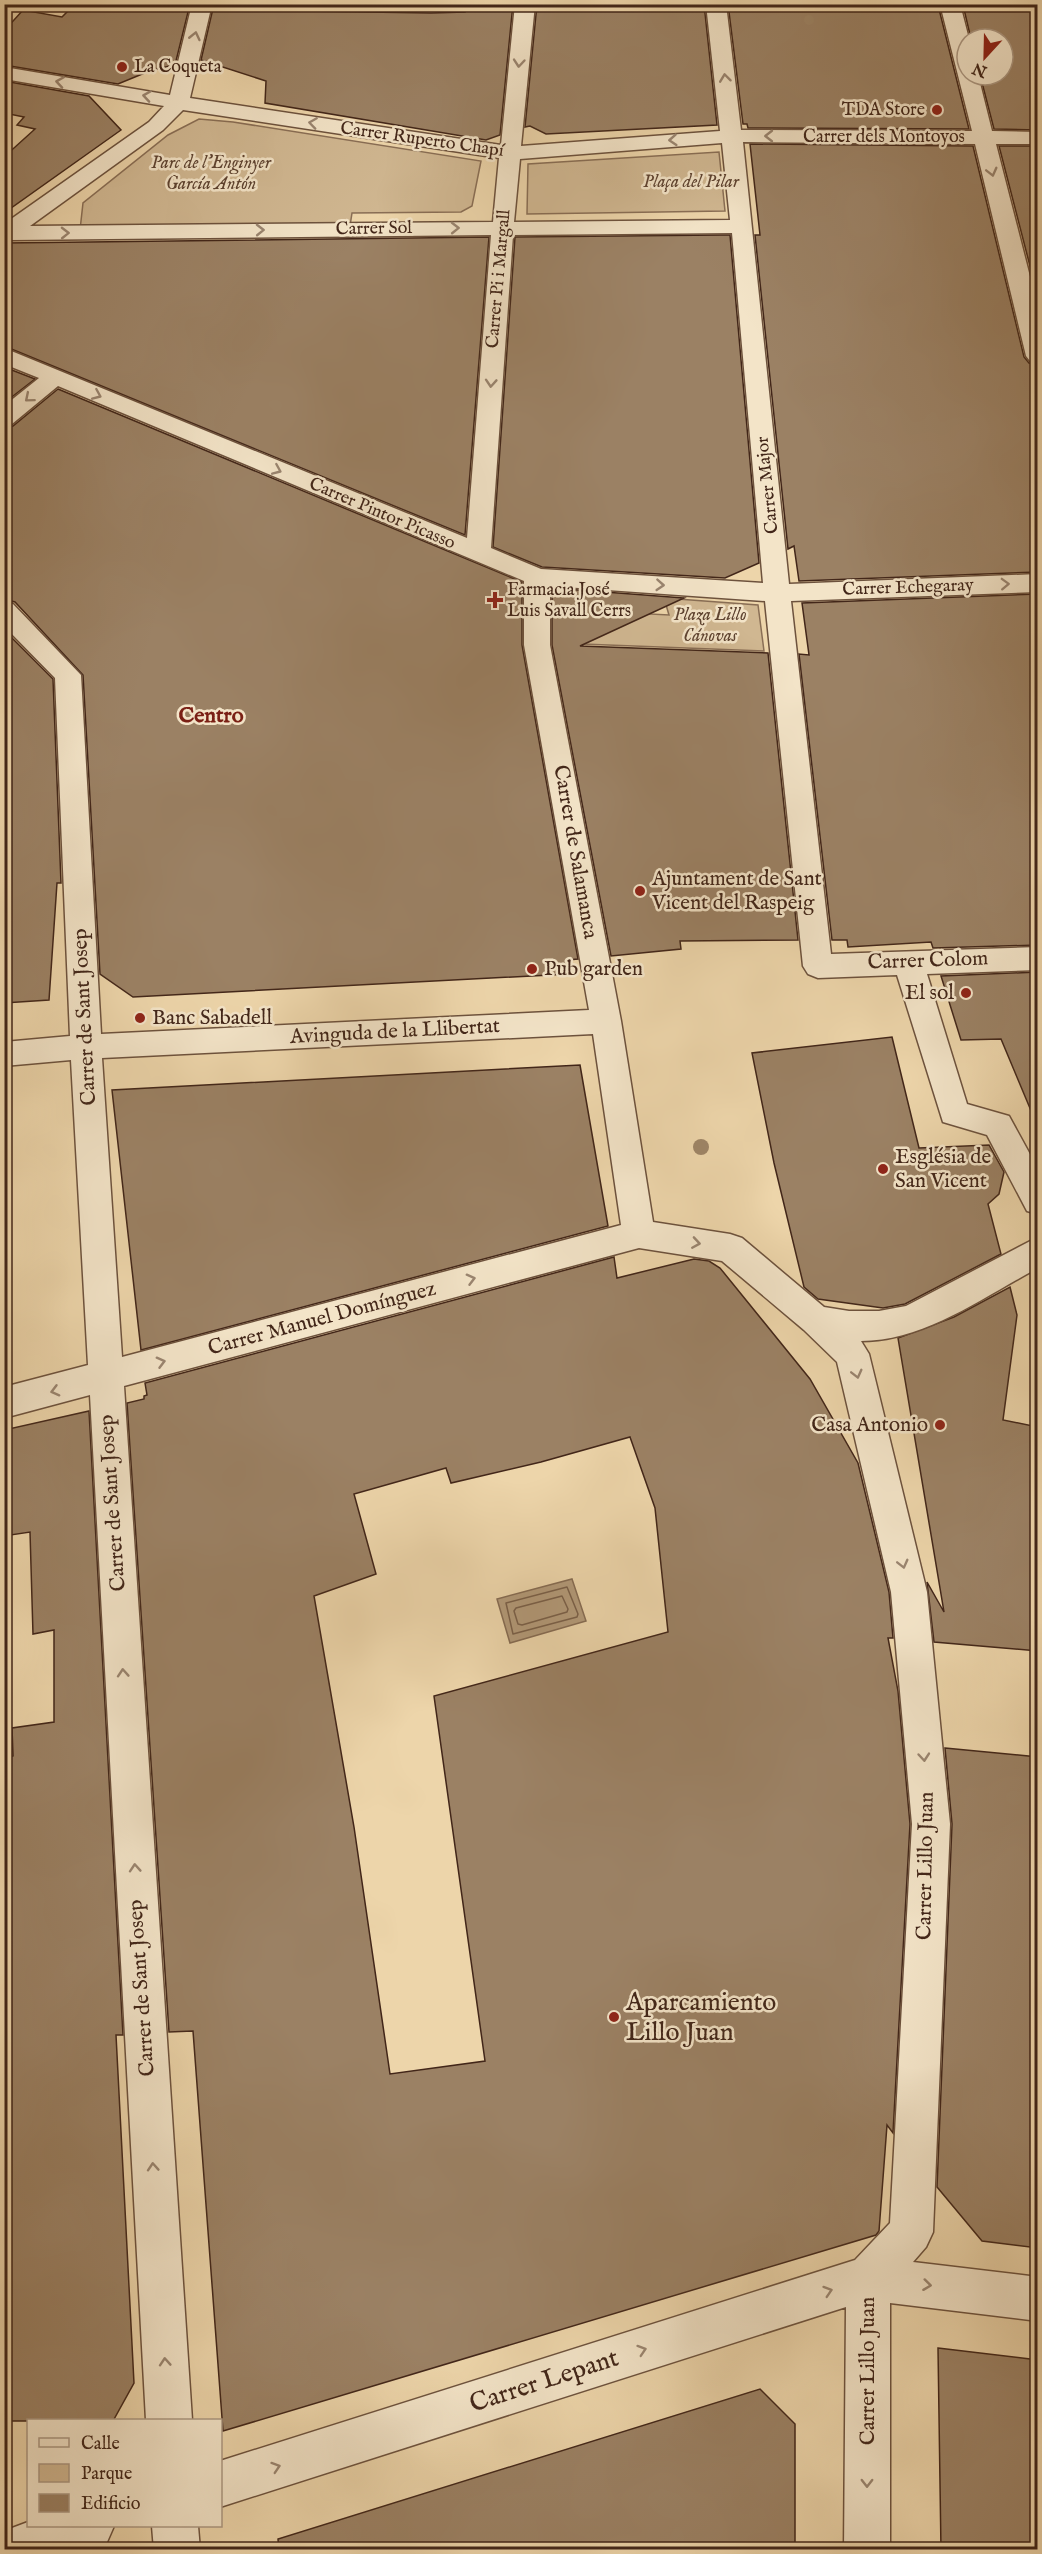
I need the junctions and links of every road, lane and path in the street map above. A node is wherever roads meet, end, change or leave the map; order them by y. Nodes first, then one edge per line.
1 (202, 4) edge
2 (525, 4) edge
3 (716, 4) edge
4 (950, 4) edge
5 (956, 27) edge
6 (4, 73) edge
7 (971, 87) edge
8 (179, 102) junction
9 (731, 136) junction
10 (984, 138) junction
11 (1038, 138) edge
12 (510, 153) junction
13 (742, 226) junction
14 (503, 227) junction
15 (5, 234) edge
16 (4, 355) edge
17 (1038, 356) edge
18 (54, 377) junction
19 (4, 418) edge
20 (478, 554) junction
21 (537, 577) junction
22 (1038, 583) edge
23 (779, 593) junction
24 (4, 610) edge
25 (1038, 958) edge
26 (908, 961) junction
27 (818, 966) joint
28 (606, 1021) junction
29 (86, 1047) junction
30 (4, 1054) edge
31 (1038, 1201) edge
32 (639, 1234) junction
33 (1038, 1251) edge
34 (816, 1320) junction
35 (105, 1377) junction
36 (4, 1403) edge
37 (868, 2278) junction
38 (1038, 2299) edge
39 (169, 2419) edge
40 (222, 2483) edge
41 (88, 2527) edge
42 (176, 2527) edge
43 (15, 2550) edge
44 (177, 2550) edge
45 (867, 2550) edge

8 -> 1 street
2 -> 12 street, Carrer Pi i Margall
9 -> 3 street, Carrer Major
4 - 5 street
8 -> 6 street, Carrer Ruperto Chapí
7 - 10 street
12 -> 8 street, Carrer Ruperto Chapí
8 - 15 street
10 -> 9 street, Carrer dels Montoyos
9 -> 12 street, Carrer Ruperto Chapí
9 - 13 street, Carrer Major
10 - 11 street, Carrer dels Montoyos
10 -> 17 street
12 - 14 street, Carrer Pi i Margall
13 - 14 street, Carrer Sol
13 - 23 street, Carrer Major
15 -> 14 street, Carrer Sol
14 -> 20 street, Carrer Pi i Margall
16 - 18 street, Carrer Pintor Picasso
18 -> 19 street
18 -> 20 street, Carrer Pintor Picasso
20 - 21 street, Carrer Pintor Picasso
21 -> 23 street, Carrer Pintor Picasso
21 - 28 street, Carrer de Salamanca
23 -> 22 street, Carrer Echegaray
23 - 27 street, Carrer Major
24 - 29 street, Carrer de Sant Josep
25 - 26 street, Carrer Colom
26 - 27 street, Carrer Colom
26 - 31 street
28 - 29 street, Avinguda de la Llibertat
28 - 32 street, Carrer de Salamanca
29 - 30 street, Avinguda de la Llibertat
29 - 35 street, Carrer de Sant Josep
32 -> 34 street, Carrer Lillo Juan
35 -> 32 street, Carrer Manuel Domínguez
33 - 34 street
34 -> 37 street, Carrer Lillo Juan
35 -> 36 street, Carrer Manuel Domínguez
39 -> 35 street, Carrer de Sant Josep
37 -> 38 street
40 -> 37 street, Carrer Lepant
37 -> 45 street, Carrer Lillo Juan
41 - 43 street
42 - 44 street

